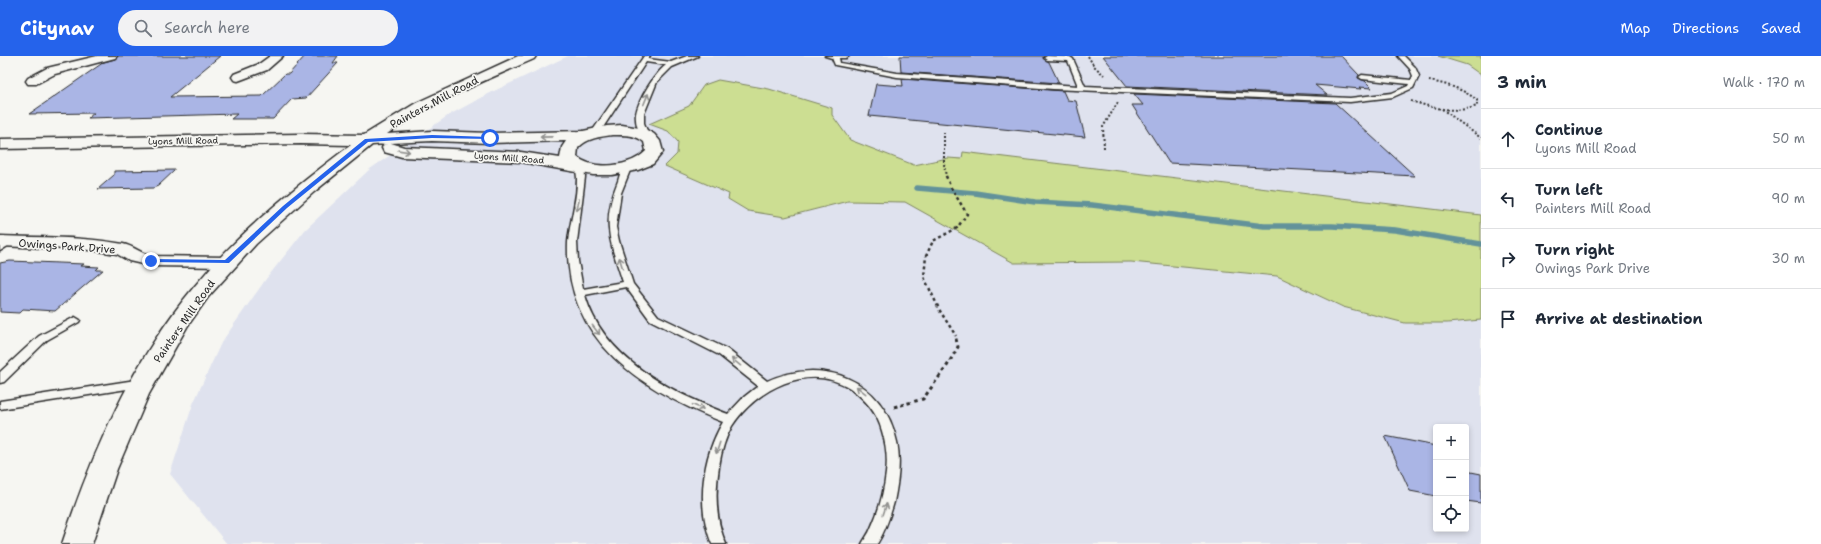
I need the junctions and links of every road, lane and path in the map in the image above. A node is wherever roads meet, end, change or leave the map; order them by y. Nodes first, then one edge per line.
1 (111, 56) edge
2 (277, 56) edge
3 (529, 56) edge
4 (695, 56) edge
5 (828, 56) edge
6 (835, 56) edge
7 (846, 56) edge
8 (1401, 56) edge
9 (645, 58) edge
10 (1047, 58) dead end
11 (672, 64) junction
12 (238, 77) dead end
13 (1362, 77) dead end
14 (1415, 80) junction
15 (32, 82) dead end
16 (1084, 88) junction
17 (1393, 95) junction
18 (1477, 100) junction
19 (1481, 101) edge
20 (1442, 109) junction
21 (944, 132) dead end
22 (590, 135) junction
23 (644, 136) junction
24 (1481, 138) edge
25 (366, 140) junction
26 (0, 144) edge
27 (580, 166) junction
28 (627, 168) junction
29 (3, 244) edge
30 (227, 262) junction
31 (628, 284) junction
32 (580, 293) junction
33 (75, 320) dead end
34 (0, 379) edge
35 (142, 383) junction
36 (766, 386) junction
37 (0, 405) edge
38 (880, 410) junction
39 (730, 420) junction
40 (77, 544) edge
41 (719, 544) edge
42 (869, 544) edge

1 - 15 street
2 - 12 street
3 - 25 main road, Painters Mill Road
4 - 11 lane
5 - 6 lane
6 - 7 lane
6 - 16 lane
8 - 14 lane
9 - 11 lane
9 - 22 lane
10 - 16 lane
23 -> 11 lane
13 - 14 lane
14 - 17 lane
14 - 18 path
16 - 17 lane
17 - 20 path
18 - 19 path
18 - 20 path
20 - 24 path
21 - 38 path
22 - 23 main road, Lyons Mill Road
22 -> 25 main road, Lyons Mill Road
22 - 27 main road
23 - 28 main road, Lyons Mill Road
25 - 26 main road, Lyons Mill Road
25 -> 27 main road, Lyons Mill Road
25 - 30 main road, Painters Mill Road
27 - 28 main road, Lyons Mill Road
27 -> 32 lane
31 -> 28 lane
29 - 30 street, Owings Park Drive
30 - 35 main road, Painters Mill Road
31 - 32 lane
36 -> 31 lane
32 -> 39 lane
33 - 34 lane
35 - 37 lane
35 - 40 main road, Painters Mill Road
38 -> 36 lane
36 - 39 lane
42 -> 38 lane
39 -> 41 lane

